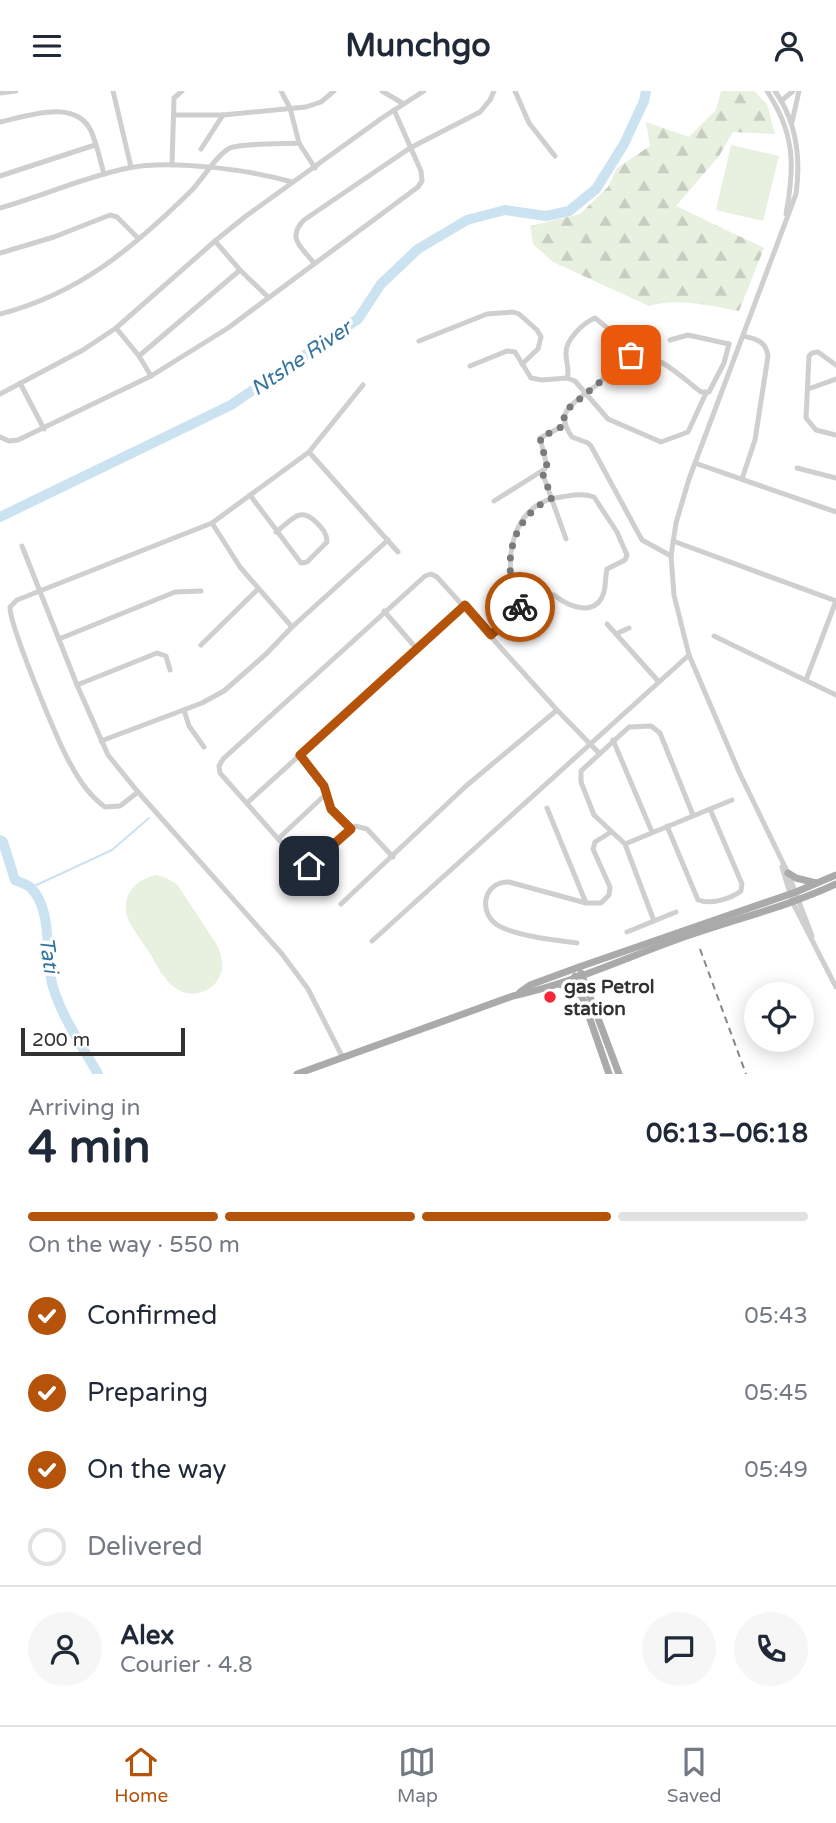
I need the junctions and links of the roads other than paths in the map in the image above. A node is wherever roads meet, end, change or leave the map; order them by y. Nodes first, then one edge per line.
1 (16, 91) edge
2 (113, 91) edge
3 (182, 91) edge
4 (281, 91) edge
5 (334, 91) edge
6 (382, 91) edge
7 (424, 91) edge
8 (494, 91) edge
9 (515, 91) edge
10 (767, 91) edge
11 (775, 91) edge
12 (793, 91) edge
13 (799, 91) edge
14 (0, 93) edge
15 (783, 103) junction
16 (404, 104) junction
17 (290, 108) junction
18 (777, 108) junction
19 (394, 110) junction
20 (174, 115) junction
21 (223, 115) junction
22 (0, 122) edge
23 (792, 123) junction
24 (299, 143) junction
25 (95, 145) junction
26 (410, 148) junction
27 (201, 149) dead end
28 (555, 156) dead end
29 (172, 165) junction
30 (131, 167) junction
31 (211, 168) junction
32 (315, 168) junction
33 (104, 174) junction
34 (0, 176) edge
35 (292, 182) junction
36 (0, 208) edge
37 (784, 227) junction
38 (138, 238) junction
39 (215, 241) junction
40 (0, 253) edge
41 (314, 263) junction
42 (240, 271) junction
43 (268, 297) junction
44 (0, 313) edge
45 (116, 328) junction
46 (743, 336) junction
47 (670, 340) dead end
48 (419, 341) dead end
49 (729, 344) junction
50 (739, 347) junction
51 (641, 355) junction
52 (139, 356) junction
53 (522, 363) junction
54 (836, 365) edge
55 (470, 366) dead end
56 (151, 376) junction
57 (567, 378) junction
58 (836, 379) edge
59 (20, 383) junction
60 (362, 385) dead end
61 (808, 389) junction
62 (706, 393) junction
63 (0, 394) edge
64 (587, 394) junction
65 (565, 425) junction
66 (44, 429) junction
67 (836, 435) edge
68 (0, 437) edge
69 (309, 452) junction
70 (695, 463) junction
71 (797, 468) dead end
72 (542, 472) junction
73 (836, 478) edge
74 (742, 479) junction
75 (250, 495) junction
76 (552, 498) junction
77 (494, 501) dead end
78 (836, 510) edge
79 (212, 523) junction
80 (276, 532) junction
81 (566, 539) dead end
82 (388, 540) junction
83 (673, 541) junction
84 (22, 546) dead end
85 (398, 552) dead end
86 (671, 556) junction
87 (258, 589) junction
88 (40, 591) junction
89 (201, 591) dead end
90 (836, 601) edge
91 (465, 605) junction
92 (520, 609) junction
93 (384, 611) junction
94 (607, 624) dead end
95 (292, 628) junction
96 (629, 628) dead end
97 (616, 633) junction
98 (491, 635) junction
99 (714, 636) dead end
100 (59, 639) junction
101 (201, 645) dead end
102 (416, 648) junction
103 (689, 655) junction
104 (170, 670) dead end
105 (806, 680) junction
106 (659, 682) junction
107 (77, 685) junction
108 (836, 695) edge
109 (184, 710) junction
110 (557, 710) junction
111 (613, 740) junction
112 (102, 741) junction
113 (591, 743) junction
114 (204, 747) dead end
115 (599, 753) junction
116 (300, 755) junction
117 (138, 792) junction
118 (326, 794) junction
119 (732, 800) dead end
120 (247, 803) junction
121 (548, 809) dead end
122 (710, 809) junction
123 (693, 815) junction
124 (667, 826) junction
125 (351, 829) junction
126 (611, 832) junction
127 (652, 832) junction
128 (279, 838) junction
129 (625, 845) junction
130 (393, 857) junction
131 (782, 864) junction
132 (788, 873) junction
133 (836, 875) edge
134 (816, 883) junction
135 (836, 884) edge
136 (793, 893) junction
137 (797, 901) junction
138 (586, 903) junction
139 (341, 904) dead end
140 (676, 912) dead end
141 (654, 921) junction
142 (627, 932) dead end
143 (372, 941) dead end
144 (578, 943) dead end
145 (599, 969) junction
146 (577, 972) junction
147 (556, 984) junction
148 (836, 987) edge
149 (585, 994) junction
150 (513, 996) junction
151 (606, 1051) junction
152 (343, 1058) junction
153 (297, 1074) edge
154 (609, 1074) edge
155 (619, 1074) edge

1 - 14 street
2 - 30 street
3 - 20 street
4 - 17 street
5 - 17 street
6 - 16 street
7 - 16 street
8 - 26 street
9 - 28 street
10 - 18 street
11 - 15 street
12 - 15 street
13 - 15 street
13 - 23 street
15 - 18 street
15 - 23 street
16 - 19 street
17 - 21 street
17 - 24 street
18 - 37 street
19 - 26 street
19 - 32 street
20 - 21 street
20 - 29 street
21 - 27 street
22 - 25 street
23 - 37 street
24 - 31 street
24 - 32 street
25 - 33 street
25 - 34 street
26 - 41 street
26 - 41 street
29 - 30 street
29 - 31 street
30 - 33 street
31 - 35 street
31 - 38 street
32 - 35 street
33 - 36 street
35 - 39 street
37 - 46 street
38 - 40 street
38 - 44 street
39 - 42 street
39 - 45 street
41 - 43 street
42 - 43 street
42 - 52 street
43 - 56 street
45 - 52 street
45 - 59 street
46 - 50 street
46 - 74 street
47 - 49 street
48 - 53 street
49 - 50 street
49 - 62 street
50 - 70 street
51 - 57 street
51 - 62 street
51 - 64 street
52 - 56 street
53 - 55 street
53 - 57 street
54 - 61 street
56 - 66 street
57 - 64 street
58 - 61 street
59 - 63 street
59 - 66 street
60 - 69 street
61 - 67 street
62 - 64 street
64 - 65 street
65 - 72 street
65 - 86 street
66 - 68 street
69 - 75 street
69 - 82 street
70 - 74 street
70 - 83 street
71 - 73 street
72 - 76 street
72 - 77 street
74 - 78 street
75 - 79 street
75 - 80 street
76 - 81 street
76 - 92 street
76 - 92 street
79 - 87 street
79 - 88 street
80 - 80 street
82 - 85 street
82 - 95 street
83 - 86 street
83 - 90 street
84 - 88 street
86 - 103 street
87 - 95 street
87 - 101 street
88 - 100 street
88 - 117 street
89 - 100 street
90 - 105 street
91 - 93 street
91 - 98 street
91 - 102 street
92 - 98 street
93 - 102 street
93 - 120 street
94 - 97 street
95 - 109 street
96 - 97 street
97 - 106 street
98 - 110 street
99 - 105 street
100 - 107 street
102 - 116 street
103 - 106 street
103 - 131 street
104 - 107 street
105 - 108 street
106 - 113 street
107 - 112 street
109 - 112 street
109 - 114 street
110 - 113 street
110 - 130 street
111 - 115 street
111 - 123 street
111 - 127 street
112 - 117 street
113 - 115 street
113 - 143 street
115 - 126 street
116 - 118 street
116 - 120 street
117 - 152 street
118 - 125 street
118 - 128 street
119 - 122 street
120 - 128 street
121 - 138 street
122 - 123 street
122 - 124 street
123 - 124 street
124 - 127 street
125 - 128 street
125 - 130 street
126 - 129 street
126 - 138 street
127 - 129 street
129 - 141 street
130 - 139 street
131 - 132 street
131 - 136 street
132 - 134 main road
132 - 136 street
133 - 134 main road
134 - 136 main road
135 - 137 main road
136 - 137 street
136 - 146 main road
137 - 145 main road
137 - 148 street
138 - 144 street
140 - 141 street
141 - 142 street
145 - 146 main road
145 - 149 main road
146 - 147 main road
146 - 149 main road
146 - 150 main road
147 - 149 main road
147 - 150 main road
149 - 151 main road
150 - 152 main road
151 - 154 main road
151 - 155 main road
152 - 153 main road

